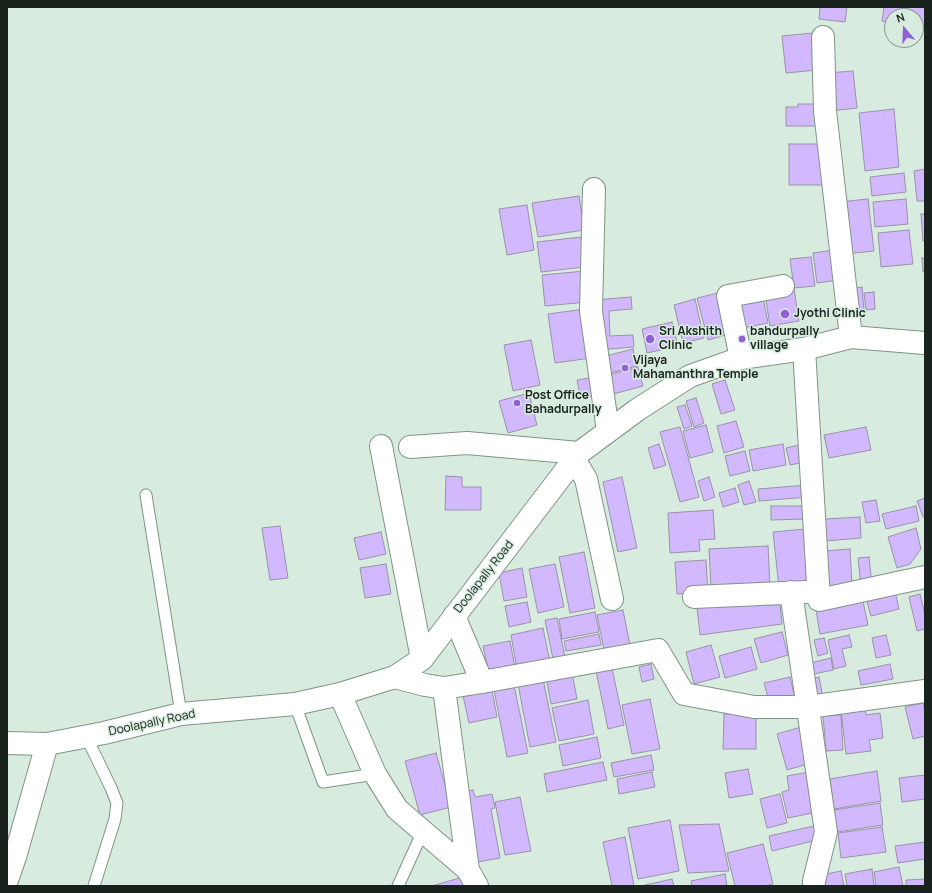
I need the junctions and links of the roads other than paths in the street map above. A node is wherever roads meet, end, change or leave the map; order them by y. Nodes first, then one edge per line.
1 (823, 38) dead end
2 (594, 189) dead end
3 (783, 286) dead end
4 (851, 337) junction
5 (925, 343) edge
6 (804, 349) junction
7 (741, 358) junction
8 (608, 431) junction
9 (381, 446) dead end
10 (410, 447) dead end
11 (577, 456) junction
12 (146, 495) dead end
13 (925, 577) edge
14 (791, 592) junction
15 (818, 592) junction
16 (694, 598) dead end
17 (612, 599) dead end
18 (454, 616) junction
19 (422, 659) junction
20 (395, 677) junction
21 (482, 682) junction
22 (444, 688) junction
23 (925, 691) edge
24 (340, 694) junction
25 (296, 704) junction
26 (808, 707) junction
27 (181, 714) junction
28 (86, 736) junction
29 (7, 743) edge
30 (48, 744) junction
31 (375, 774) junction
32 (423, 831) junction
33 (472, 878) edge
34 (7, 880) edge
35 (94, 886) edge
36 (398, 886) edge
37 (814, 886) edge

1 - 4 street
2 - 8 street
3 - 7 street
4 - 5 street, Doolapally Road
4 - 6 street, Doolapally Road
6 - 7 street, Doolapally Road
6 - 15 street
7 - 8 street, Doolapally Road
8 - 11 street, Doolapally Road
9 - 19 street
10 - 11 street
11 - 17 street
11 - 18 street, Doolapally Road
12 - 27 lane
13 - 15 street
14 - 15 street
14 - 16 street
14 - 26 street
18 - 19 street, Doolapally Road
18 - 21 street
19 - 20 street, Doolapally Road
20 - 22 street
20 - 24 street, Doolapally Road
21 - 22 street
21 - 26 street
22 - 33 street
23 - 26 street
24 - 25 street, Doolapally Road
24 - 31 street
25 - 27 street, Doolapally Road
25 - 31 lane
26 - 37 street
27 - 28 street, Doolapally Road
28 - 30 street, Doolapally Road
28 - 35 lane
29 - 30 street, Doolapally Road
30 - 34 street
31 - 32 street
32 - 33 street
32 - 36 lane

